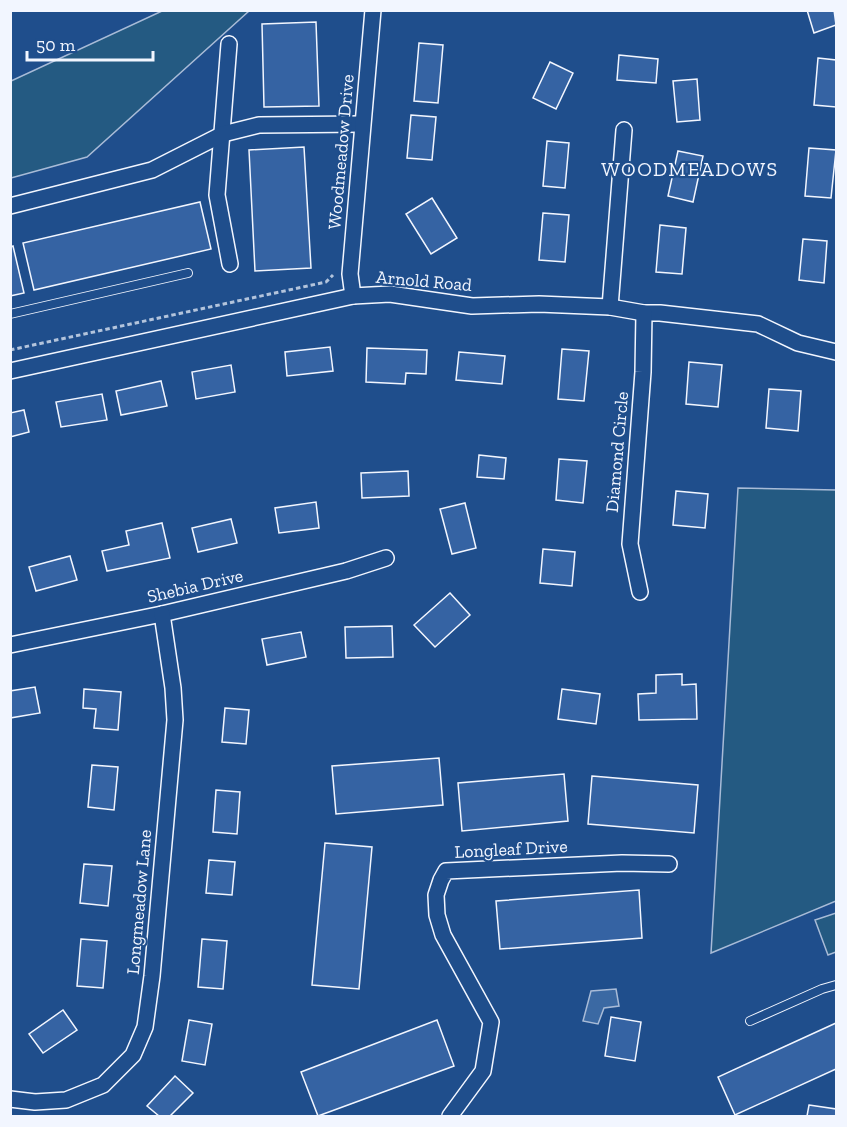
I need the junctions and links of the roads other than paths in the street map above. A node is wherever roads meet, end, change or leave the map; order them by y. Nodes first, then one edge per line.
1 (373, 10) edge
2 (229, 44) dead end
3 (362, 124) junction
4 (624, 130) dead end
5 (223, 134) junction
6 (10, 206) edge
7 (230, 264) dead end
8 (188, 273) dead end
9 (353, 296) junction
10 (610, 308) junction
11 (644, 313) junction
12 (10, 314) edge
13 (837, 352) edge
14 (10, 371) edge
15 (386, 558) dead end
16 (640, 592) dead end
17 (162, 614) junction
18 (10, 645) edge
19 (669, 864) dead end
20 (837, 985) edge
21 (750, 1021) dead end
22 (10, 1099) edge
23 (450, 1116) edge

1 - 3 street, Woodmeadow Drive
2 - 5 street
3 - 5 street
3 - 9 street, Woodmeadow Drive
4 - 10 street
5 - 6 street
5 - 7 street
8 - 12 lane
9 - 10 street, Arnold Road
9 - 14 street, Arnold Road
10 - 11 street, Arnold Road
11 - 13 street, Arnold Road
11 - 16 street, Diamond Circle
15 - 17 street, Shebia Drive
17 - 18 street, Shebia Drive
17 - 22 street, Longmeadow Lane
19 - 23 street, Longleaf Drive
20 - 21 lane

